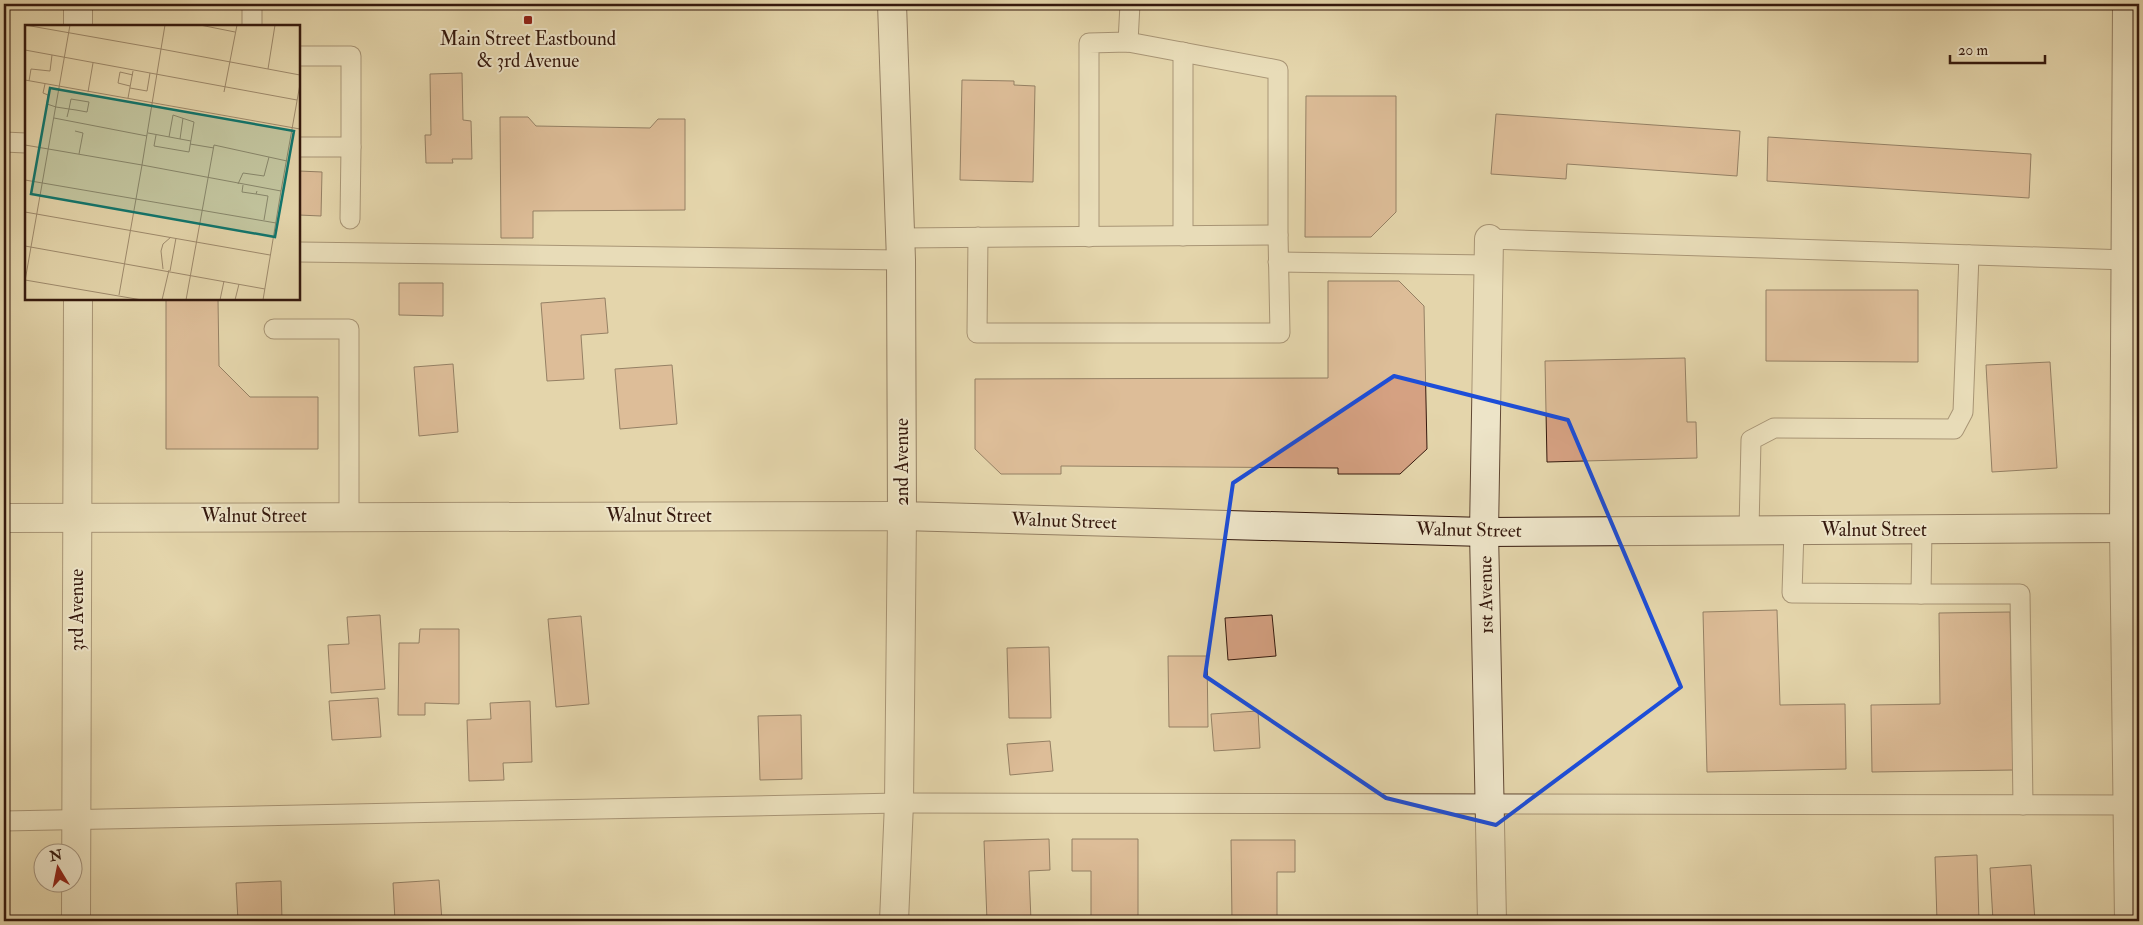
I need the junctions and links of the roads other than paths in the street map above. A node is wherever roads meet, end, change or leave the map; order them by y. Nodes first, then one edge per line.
1 (78, 4) edge
2 (252, 4) edge
3 (892, 4) edge
4 (1130, 4) edge
5 (2127, 4) edge
6 (78, 25) edge
7 (252, 25) edge
8 (1128, 42) junction
9 (1183, 52) junction
10 (300, 56) edge
11 (4, 142) edge
12 (25, 143) edge
13 (300, 147) edge
14 (351, 147) junction
15 (350, 219) dead end
16 (1278, 235) junction
17 (1183, 236) junction
18 (978, 237) junction
19 (1089, 238) junction
20 (901, 249) junction
21 (300, 252) edge
22 (1489, 252) junction
23 (1969, 255) junction
24 (2126, 260) junction
25 (1278, 262) junction
26 (78, 300) edge
27 (274, 329) dead end
28 (349, 516) junction
29 (902, 516) junction
30 (78, 517) junction
31 (4, 518) edge
32 (2124, 528) junction
33 (1749, 530) junction
34 (1794, 530) junction
35 (1922, 530) junction
36 (1484, 532) junction
37 (1921, 594) junction
38 (899, 803) junction
39 (1490, 805) junction
40 (2023, 805) junction
41 (2128, 805) junction
42 (4, 821) edge
43 (76, 821) junction
44 (76, 921) edge
45 (894, 921) edge
46 (1492, 921) edge
47 (2129, 921) edge

1 - 6 street
2 - 7 lane
3 - 20 street, 2nd Avenue
4 - 8 lane
5 - 24 street
8 - 9 lane
8 - 19 lane
9 - 16 lane
9 - 17 lane
10 - 14 lane
11 - 12 lane
13 - 14 lane
14 - 15 lane
16 - 17 lane
16 - 25 lane
17 - 19 lane
18 - 19 lane
18 - 20 lane
18 - 25 lane
20 - 21 lane
20 - 29 street, 2nd Avenue
22 - 23 lane
22 - 25 lane
22 - 36 street, 1st Avenue
23 - 24 lane
23 - 33 lane
24 - 32 street
26 - 30 street, 3rd Avenue
27 - 28 lane
28 - 29 street, Walnut Street
28 - 30 street, Walnut Street
29 - 36 street, Walnut Street
29 - 38 street, 2nd Avenue
30 - 31 street, Walnut Street
30 - 43 street, 3rd Avenue
32 - 35 street, Walnut Street
32 - 41 street
33 - 34 street, Walnut Street
33 - 36 street, Walnut Street
34 - 35 street, Walnut Street
34 - 37 lane
35 - 37 lane
36 - 39 street, 1st Avenue
37 - 40 lane
38 - 39 lane
38 - 43 lane
38 - 45 street, 2nd Avenue
39 - 40 lane
39 - 46 street, 1st Avenue
40 - 41 lane
41 - 47 street
42 - 43 lane
43 - 44 street, 3rd Avenue

